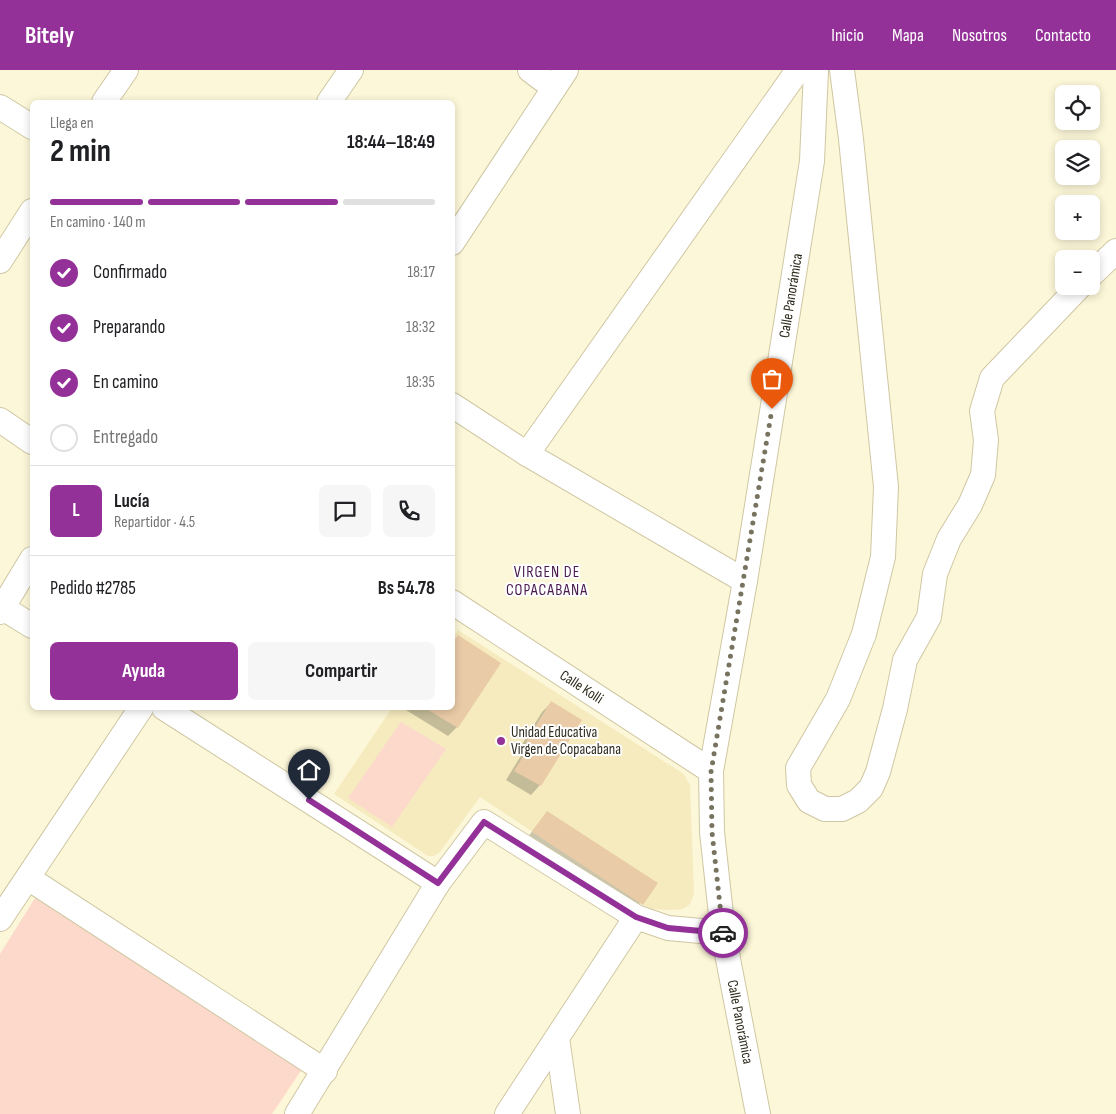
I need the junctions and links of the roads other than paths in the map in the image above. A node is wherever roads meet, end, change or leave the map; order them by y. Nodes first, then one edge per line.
1 (126, 70) edge
2 (351, 70) edge
3 (530, 70) edge
4 (798, 70) edge
5 (816, 70) edge
6 (842, 70) edge
7 (560, 79) edge
8 (105, 100) edge
9 (330, 100) edge
10 (0, 107) edge
11 (30, 126) edge
12 (30, 220) edge
13 (26, 235) edge
14 (455, 238) edge
15 (1116, 251) edge
16 (0, 261) edge
17 (1100, 266) edge
18 (1071, 295) edge
19 (455, 407) edge
20 (0, 420) edge
21 (30, 441) edge
22 (528, 454) junction
23 (30, 562) edge
24 (745, 581) junction
25 (455, 604) edge
26 (2, 610) edge
27 (30, 625) edge
28 (140, 710) edge
29 (167, 710) edge
30 (711, 772) junction
31 (28, 878) junction
32 (438, 883) junction
33 (636, 917) junction
34 (0, 919) edge
35 (723, 933) junction
36 (556, 1038) junction
37 (325, 1071) junction
38 (297, 1114) edge
39 (507, 1114) edge
40 (568, 1114) edge
41 (758, 1114) edge

1 - 8 street
2 - 9 street
3 - 7 street
4 - 22 street
5 - 24 street, Calle Panorámica
6 - 18 street
7 - 14 street
10 - 11 street
12 - 13 street
13 - 16 street
15 - 17 street
19 - 22 street
20 - 21 street
22 - 24 street
23 - 26 street
24 - 30 street, Calle Panorámica
25 - 30 street, Calle Kolli
26 - 27 street
28 - 31 street
29 - 32 street
30 - 35 street, Calle Panorámica
31 - 34 street
31 - 37 street
32 - 33 street
32 - 37 street
33 - 35 street
33 - 36 street
35 - 41 street, Calle Panorámica
36 - 39 street
36 - 40 street
37 - 38 street

